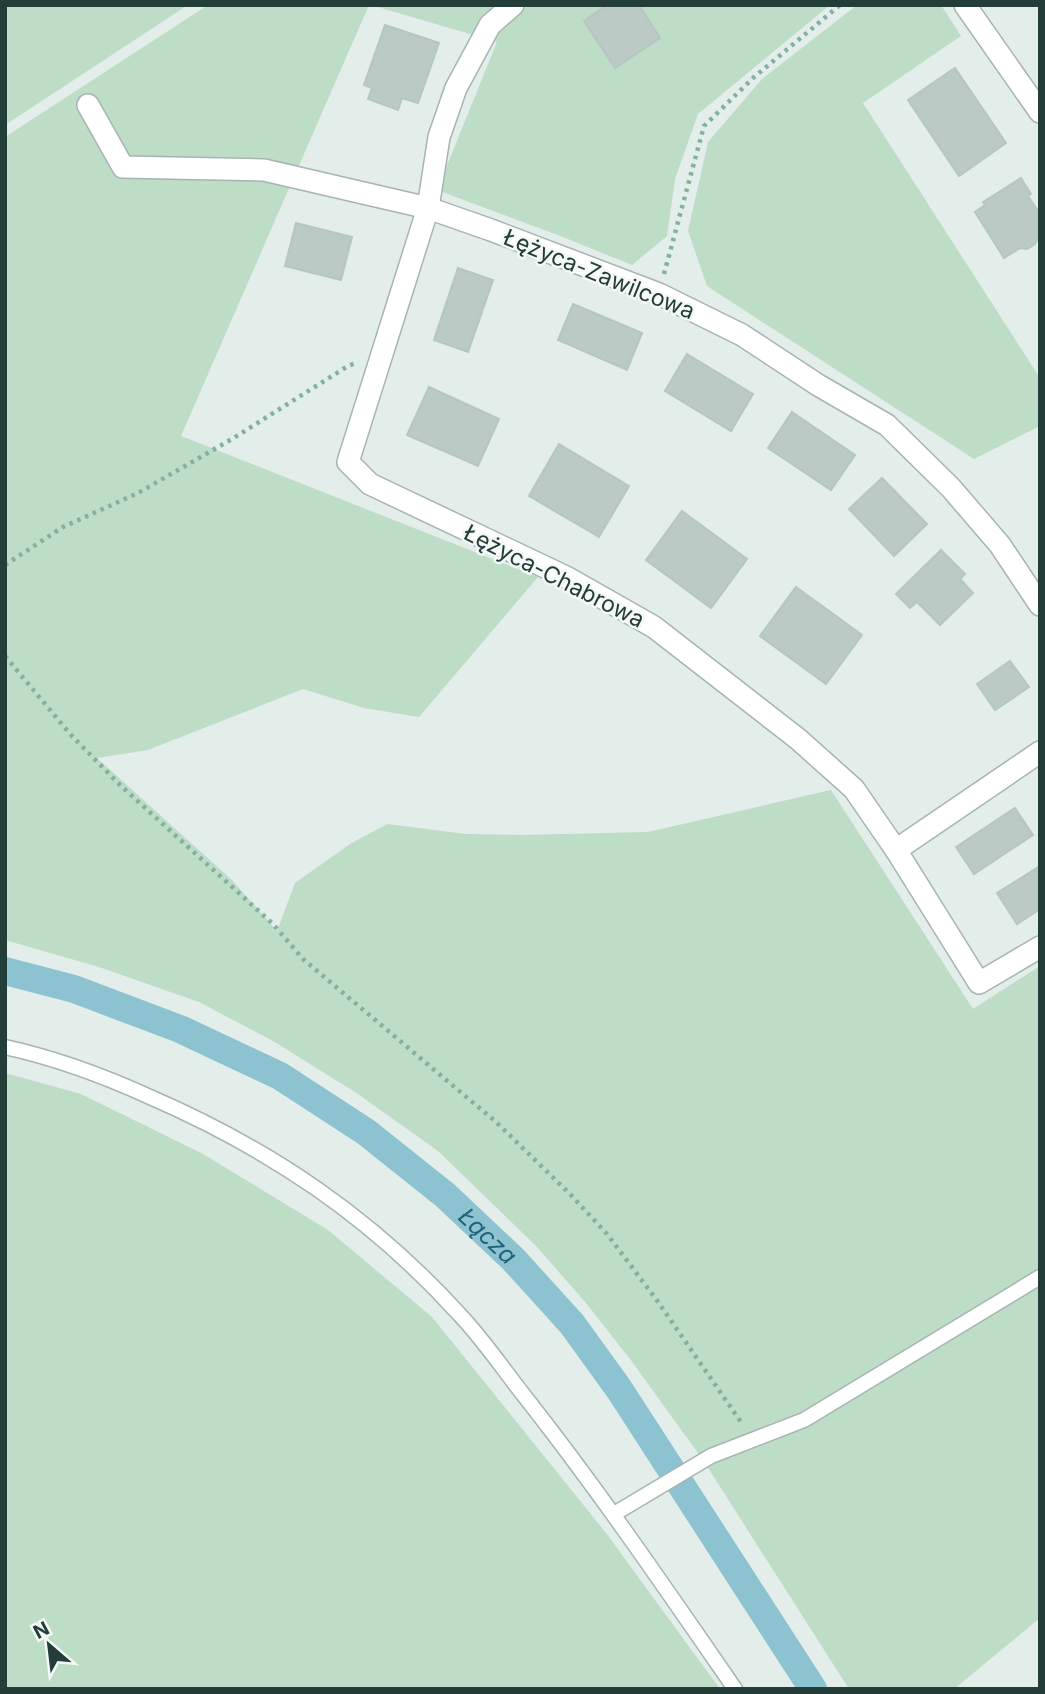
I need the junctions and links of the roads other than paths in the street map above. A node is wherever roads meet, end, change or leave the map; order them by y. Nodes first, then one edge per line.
1 (513, 5) edge
2 (965, 5) edge
3 (88, 105) dead end
4 (1040, 112) edge
5 (428, 208) junction
6 (1040, 605) edge
7 (1040, 752) edge
8 (896, 850) junction
9 (1040, 947) edge
10 (5, 1047) edge
11 (1040, 1277) edge
12 (614, 1514) junction
13 (735, 1689) edge

1 - 5 street, Łężyca-Chabrowa
2 - 4 street
3 - 5 street, Łężyca-Zawilcowa
5 - 6 street, Łężyca-Zawilcowa
5 - 8 street, Łężyca-Chabrowa
7 - 8 street
8 - 9 street, Łężyca-Chabrowa
10 - 12 lane
11 - 12 lane
12 - 13 lane

